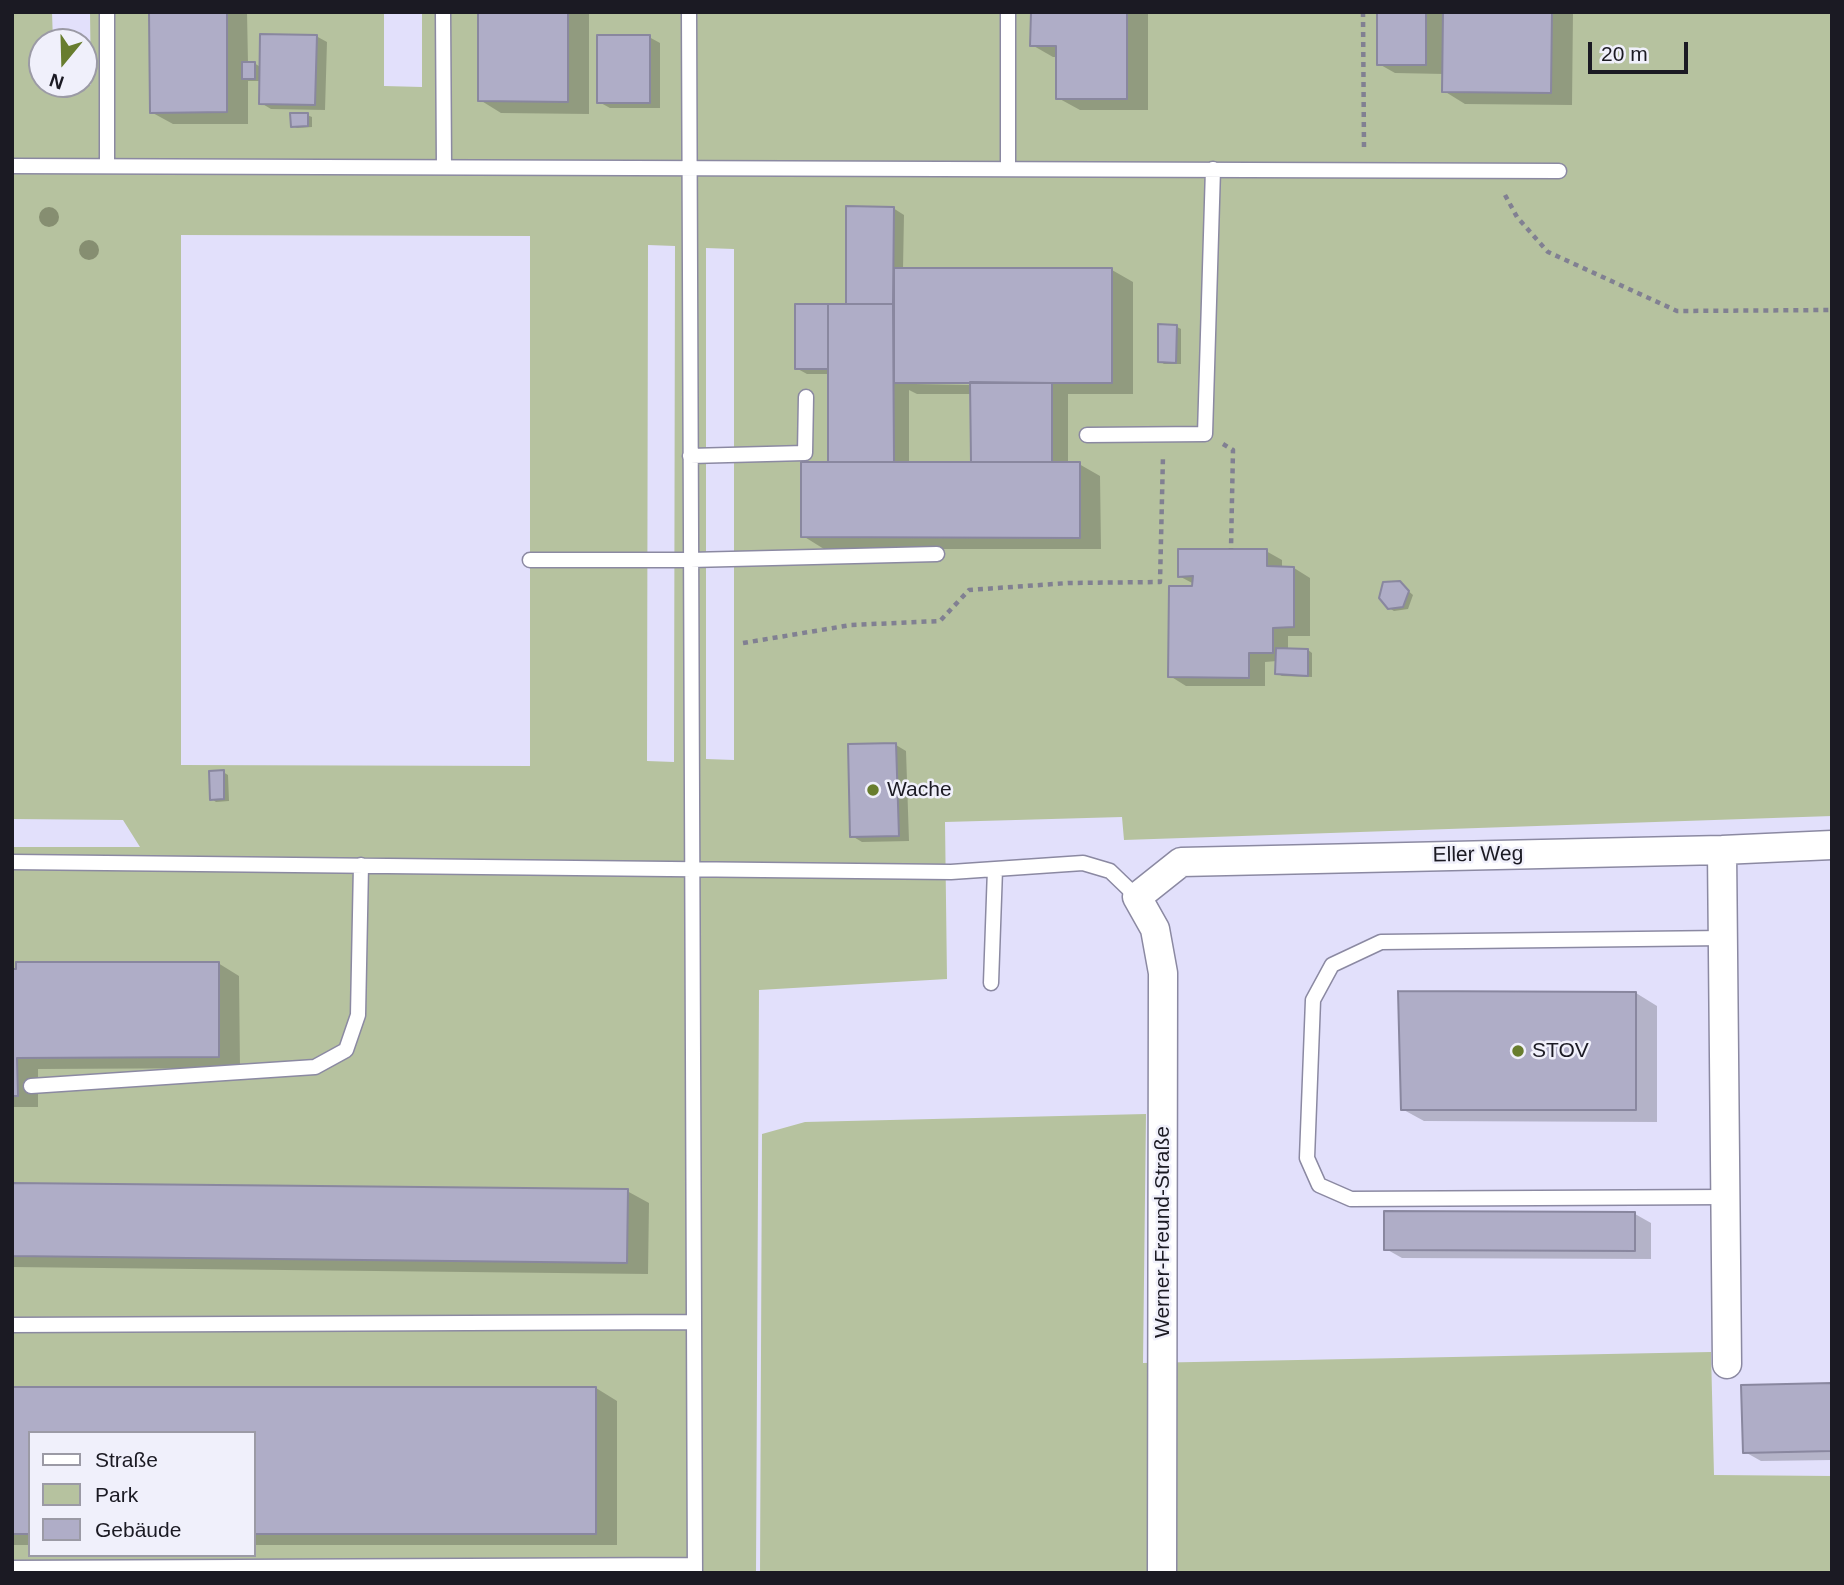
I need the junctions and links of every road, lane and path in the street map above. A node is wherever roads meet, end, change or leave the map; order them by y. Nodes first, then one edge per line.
1 (107, 12) edge
2 (443, 12) edge
3 (690, 12) edge
4 (1008, 12) edge
5 (1363, 12) edge
6 (12, 166) edge
7 (107, 166) junction
8 (444, 167) junction
9 (688, 168) junction
10 (1008, 169) junction
11 (1213, 169) junction
12 (1364, 169) junction
13 (1490, 170) junction
14 (1559, 171) dead end
15 (1832, 310) edge
16 (806, 397) dead end
17 (1205, 433) junction
18 (1164, 434) junction
19 (1087, 435) dead end
20 (690, 456) junction
21 (1231, 550) dead end
22 (937, 554) dead end
23 (530, 559) dead end
24 (690, 560) junction
25 (743, 643) dead end
26 (1832, 845) edge
27 (1722, 850) junction
28 (12, 862) edge
29 (360, 865) junction
30 (691, 868) junction
31 (995, 869) junction
32 (1137, 897) junction
33 (1724, 938) junction
34 (991, 983) dead end
35 (31, 1086) dead end
36 (1726, 1197) junction
37 (694, 1322) junction
38 (12, 1325) edge
39 (1727, 1364) dead end
40 (12, 1568) edge
41 (695, 1569) edge
42 (1162, 1573) edge

1 - 7 lane
2 - 8 lane
3 - 9 lane
4 - 10 lane
5 - 12 path
6 - 7 lane
7 - 8 lane
8 - 9 lane
9 - 10 lane
9 - 20 lane
10 - 11 lane
11 - 12 lane
11 - 17 lane
12 - 13 lane
13 - 14 lane
13 - 15 path
16 - 20 lane
17 - 18 lane
17 - 21 path
18 - 19 lane
18 - 25 path
20 - 24 lane
22 - 24 lane
23 - 24 lane
24 - 30 lane
26 - 27 street, Eller Weg
27 - 32 street, Eller Weg
27 - 33 street
28 - 29 lane
29 - 30 lane
29 - 35 lane
30 - 31 lane
30 - 37 lane
31 - 32 lane
31 - 34 lane
32 - 42 street, Werner-Freund-Straße
33 - 36 street
33 - 36 lane
36 - 39 street
37 - 38 lane
37 - 41 lane
40 - 41 lane

